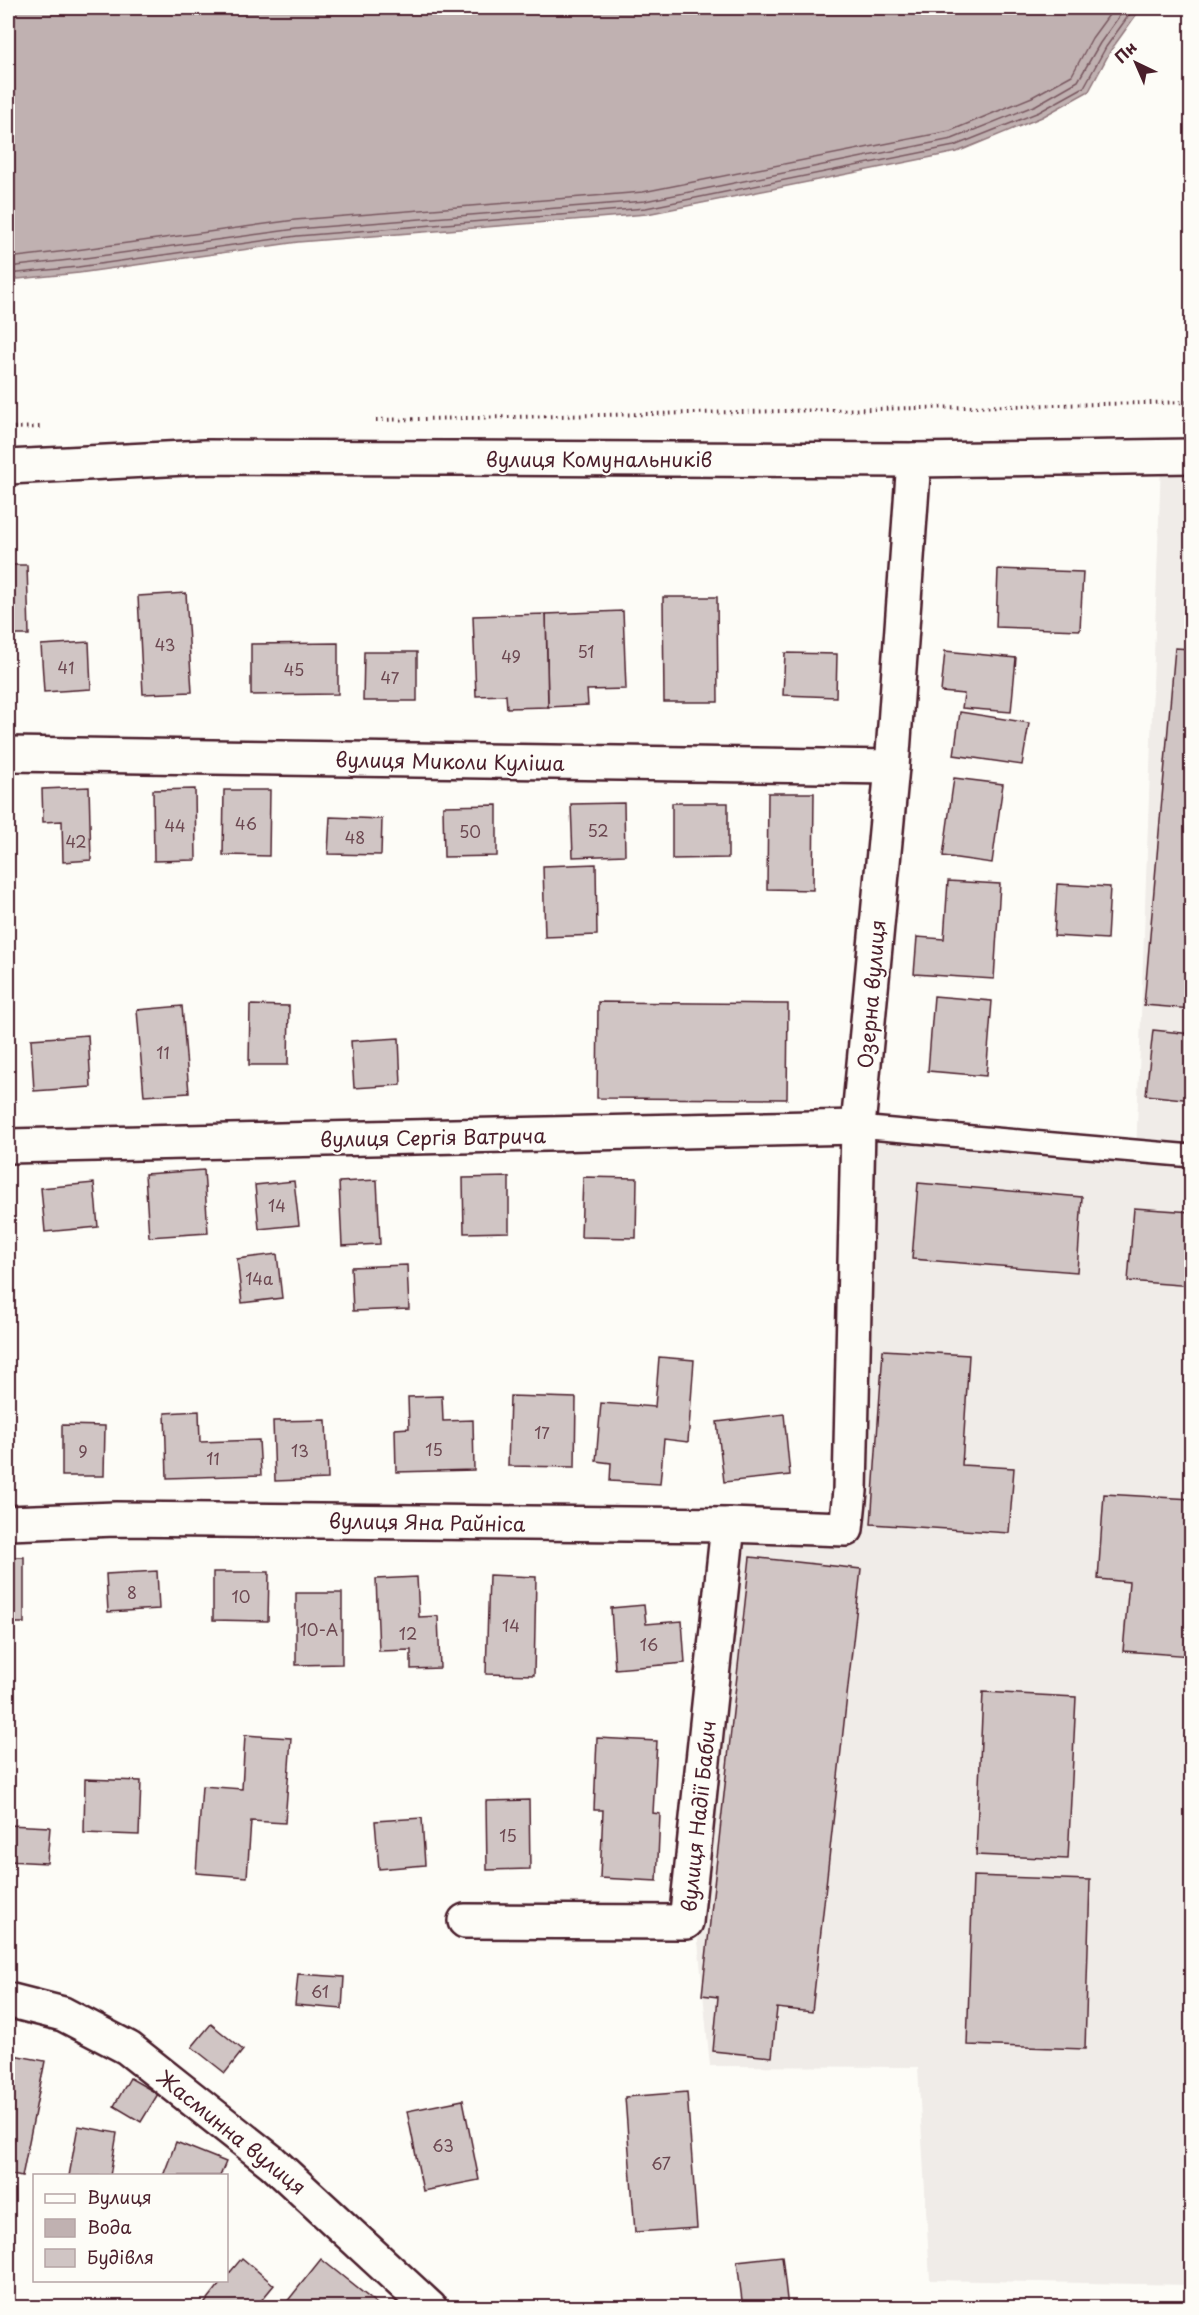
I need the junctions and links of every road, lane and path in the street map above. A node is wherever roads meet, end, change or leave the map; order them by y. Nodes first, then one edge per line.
1 (1191, 402) edge
2 (366, 420) dead end
3 (43, 427) dead end
4 (8, 428) edge
5 (1191, 456) edge
6 (914, 460) junction
7 (8, 467) edge
8 (8, 754) edge
9 (892, 767) junction
10 (858, 1127) junction
11 (8, 1146) edge
12 (1191, 1155) edge
13 (8, 1523) edge
14 (728, 1525) junction
15 (846, 1529) joint
16 (465, 1921) dead end
17 (8, 2000) edge
18 (430, 2307) edge

1 - 2 path
3 - 4 path
5 - 6 street, вулиця Комунальників
6 - 7 street, вулиця Комунальників
6 - 9 street, Озерна вулиця
8 - 9 street, вулиця Миколи Куліша
9 - 10 street, Озерна вулиця
10 - 11 street, вулиця Сергія Ватрича
10 - 12 lane
10 - 15 street, Озерна вулиця
13 - 14 street, вулиця Яна Райніса
14 - 15 street, вулиця Яна Райніса
14 - 16 street, вулиця Надії Бабич
17 - 18 street, Жасминна вулиця

